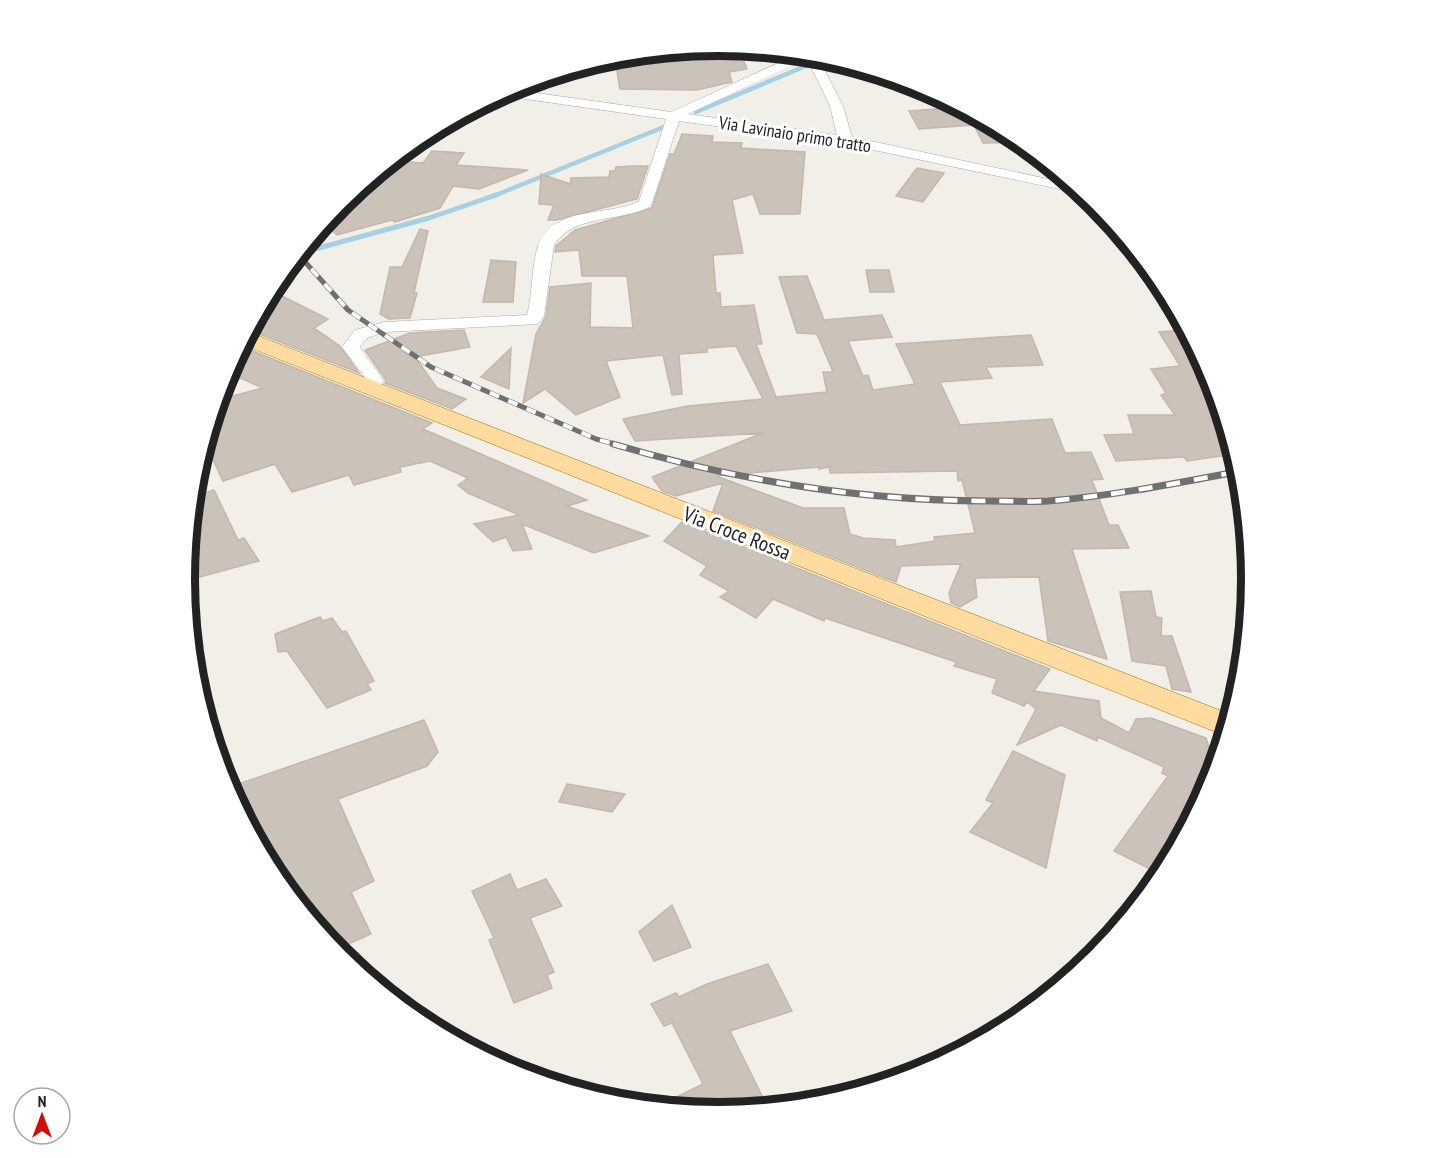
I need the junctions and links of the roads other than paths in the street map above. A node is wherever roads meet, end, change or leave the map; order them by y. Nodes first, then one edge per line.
1 (801, 62) edge
2 (816, 65) edge
3 (520, 94) edge
4 (674, 115) junction
5 (845, 140) junction
6 (1068, 188) edge
7 (252, 341) edge
8 (370, 389) junction
9 (1221, 723) edge

1 - 4 street
2 - 5 street
3 - 4 street, Via Lavinaio primo tratto
4 - 5 street, Via Lavinaio primo tratto
4 - 8 street
5 - 6 street, Via Lavinaio primo tratto
7 - 8 main road, Via Croce Rossa
8 - 9 main road, Via Croce Rossa

